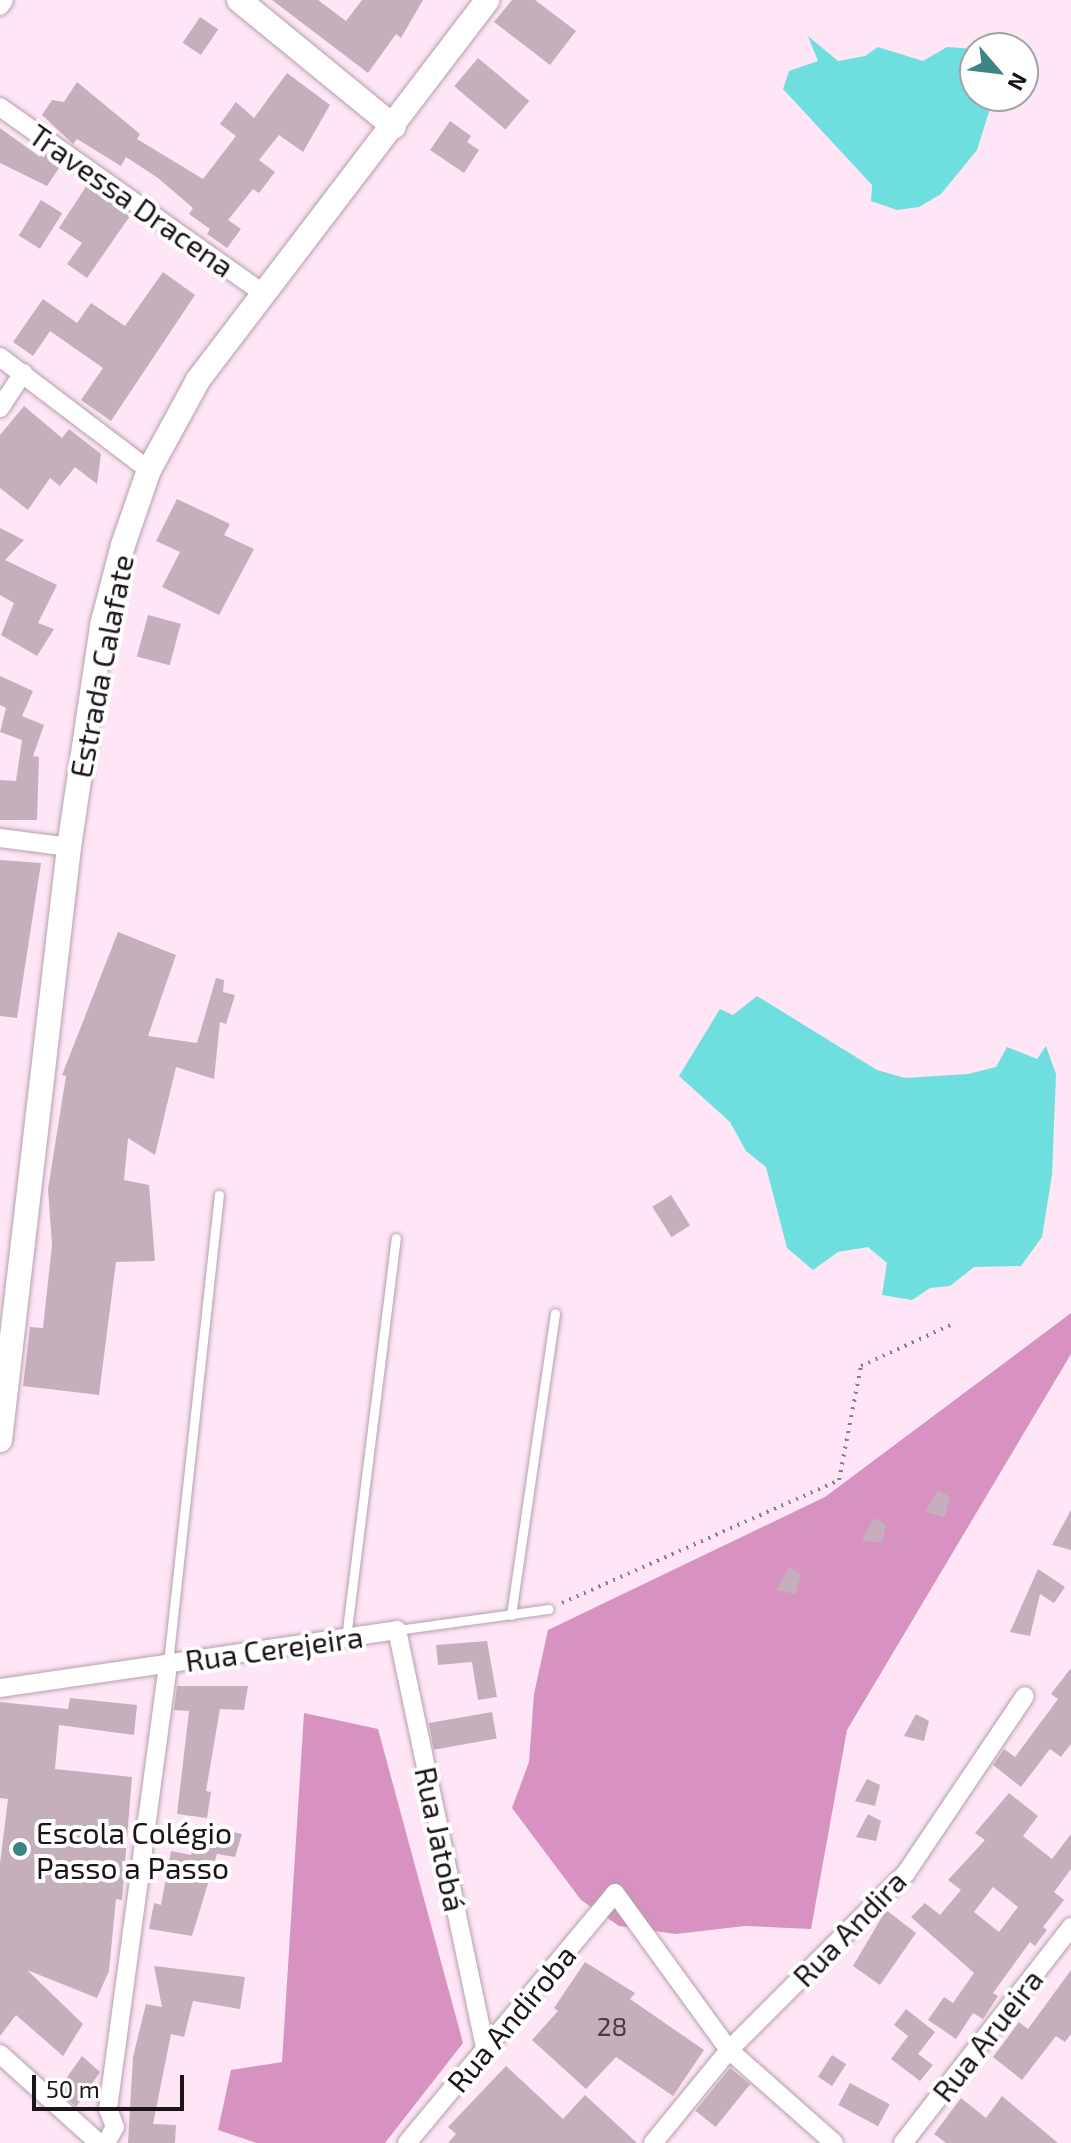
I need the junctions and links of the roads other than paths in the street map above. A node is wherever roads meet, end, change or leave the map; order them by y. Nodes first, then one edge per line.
1 (4, 0) edge
2 (487, 0) edge
3 (242, 1) edge
4 (0, 6) edge
5 (0, 107) edge
6 (394, 127) junction
7 (263, 293) junction
8 (0, 357) edge
9 (23, 373) junction
10 (0, 408) edge
11 (149, 470) junction
12 (0, 838) edge
13 (69, 847) junction
14 (219, 1195) dead end
15 (396, 1238) dead end
16 (555, 1313) dead end
17 (0, 1440) edge
18 (549, 1609) road end
19 (511, 1615) junction
20 (397, 1630) junction
21 (346, 1638) junction
22 (168, 1663) junction
23 (0, 1688) edge
24 (1025, 1696) dead end
25 (1071, 1927) edge
26 (485, 2047) junction
27 (729, 2050) junction
28 (0, 2054) edge
29 (99, 2143) edge
30 (106, 2143) edge
31 (407, 2143) edge
32 (653, 2143) edge
33 (834, 2143) edge
34 (903, 2143) edge

1 - 4 street
2 - 6 street, Estrada Calafate
3 - 6 street
5 - 7 street, Travessa Dracena
6 - 7 street, Estrada Calafate
7 - 11 street, Estrada Calafate
8 - 9 street
9 - 10 street
9 - 11 street
11 - 13 street, Estrada Calafate
12 - 13 street
13 - 17 street, Estrada Calafate
14 - 22 lane
15 - 21 lane
16 - 19 lane
18 - 19 lane, Rua Cerejeira
19 - 20 lane, Rua Cerejeira
20 - 21 street, Rua Cerejeira
20 - 26 street, Rua Jatobá
21 - 22 street, Rua Cerejeira
22 - 23 street, Rua Cerejeira
22 - 30 street
24 - 27 street, Rua Andira
25 - 34 street, Rua Arueira
26 - 27 street, Rua Andiroba
26 - 31 street, Rua Andiroba
27 - 32 street, Rua Andira
27 - 33 street
28 - 29 street

